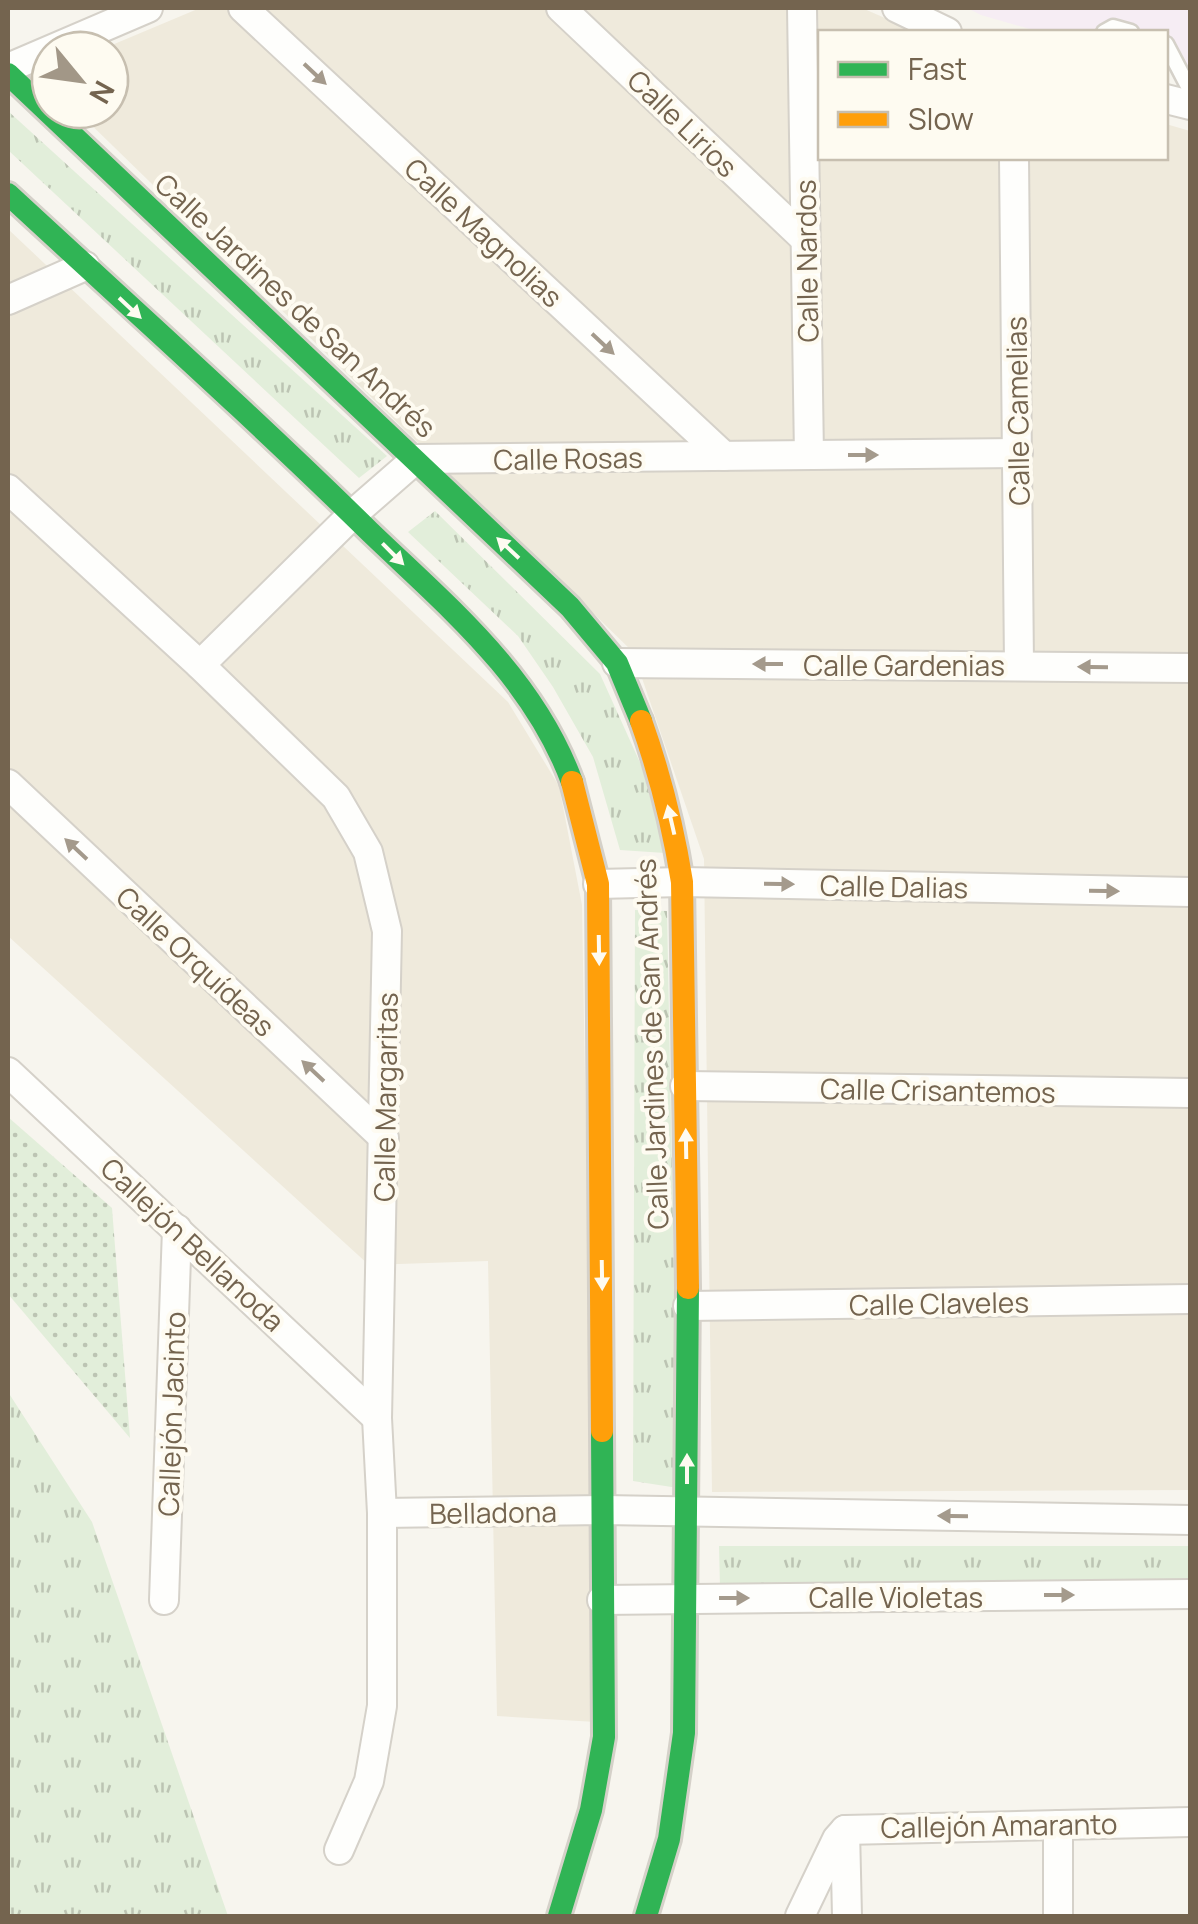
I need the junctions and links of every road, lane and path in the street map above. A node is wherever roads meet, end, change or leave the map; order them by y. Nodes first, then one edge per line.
1 (148, 8) edge
2 (243, 8) edge
3 (561, 8) edge
4 (802, 8) edge
5 (897, 8) edge
6 (943, 30) edge
7 (1168, 48) edge
8 (8, 70) edge
9 (1190, 90) edge
10 (1014, 160) edge
11 (8, 194) edge
12 (805, 239) junction
13 (85, 266) junction
14 (8, 300) edge
15 (1018, 454) junction
16 (809, 455) junction
17 (724, 456) junction
18 (416, 459) junction
19 (8, 489) edge
20 (353, 514) junction
21 (617, 663) junction
22 (200, 665) junction
23 (1018, 666) junction
24 (1190, 668) edge
25 (8, 784) edge
26 (682, 882) junction
27 (598, 884) junction
28 (1190, 892) edge
29 (8, 1072) edge
30 (685, 1086) junction
31 (1190, 1093) edge
32 (384, 1138) junction
33 (177, 1229) junction
34 (1190, 1300) edge
35 (688, 1306) junction
36 (378, 1418) junction
37 (604, 1510) junction
38 (686, 1511) junction
39 (382, 1513) junction
40 (1190, 1520) edge
41 (1190, 1594) edge
42 (684, 1598) junction
43 (164, 1600) dead end
44 (602, 1600) junction
45 (1190, 1822) edge
46 (1058, 1824) junction
47 (846, 1830) junction
48 (340, 1850) dead end
49 (559, 1916) edge
50 (646, 1916) edge
51 (800, 1916) edge
52 (847, 1916) edge
53 (1058, 1916) edge

1 - 8 street
2 -> 17 street, Calle Magnolias
3 - 12 street, Calle Lirios
4 - 12 street, Calle Nardos
5 - 6 street
7 - 9 lane
8 - 18 street, Calle Jardines de San Andrés
10 - 15 street, Calle Camelias
11 - 13 street, Calle Jardines de San Andrés
12 - 16 street, Calle Nardos
13 - 14 street
13 -> 20 street, Calle Jardines de San Andrés
16 -> 15 street, Calle Rosas
15 - 23 street, Calle Camelias
16 - 17 street, Calle Rosas
17 - 18 street, Calle Rosas
18 - 20 street
21 -> 18 street, Calle Jardines de San Andrés
19 - 22 street, Calle Margaritas
20 - 22 street
20 -> 27 street, Calle Jardines de San Andrés
23 -> 21 street, Calle Gardenias
26 -> 21 street, Calle Jardines de San Andrés
22 - 32 street, Calle Margaritas
24 -> 23 street, Calle Gardenias
32 -> 25 street, Calle Orquídeas
26 - 27 street, Calle Dalias
26 -> 28 street, Calle Dalias
26 - 30 street, Calle Jardines de San Andrés
27 -> 37 street, Calle Jardines de San Andrés
29 - 33 street, Callejón Bellanoda
30 - 31 street, Calle Crisantemos
35 -> 30 street, Calle Jardines de San Andrés
32 - 36 street, Calle Margaritas
33 - 36 street, Callejón Bellanoda
33 - 43 street, Callejón Jacinto
34 - 35 street, Calle Claveles
38 -> 35 street, Calle Jardines de San Andrés
36 - 39 street, Calle Margaritas
37 - 38 street
37 - 39 street, Belladona
37 - 44 street, Calle Jardines de San Andrés
40 -> 38 street
38 - 42 street, Calle Jardines de San Andrés
39 - 48 street, Calle Margaritas
42 -> 41 street, Calle Violetas
42 - 44 street, Calle Violetas
42 - 50 street, Calle Jardines de San Andrés
44 - 49 street, Calle Jardines de San Andrés
45 - 46 street, Callejón Amaranto
46 - 47 street, Callejón Amaranto
46 - 53 street
47 - 51 street, Callejón Amaranto
47 - 52 street

